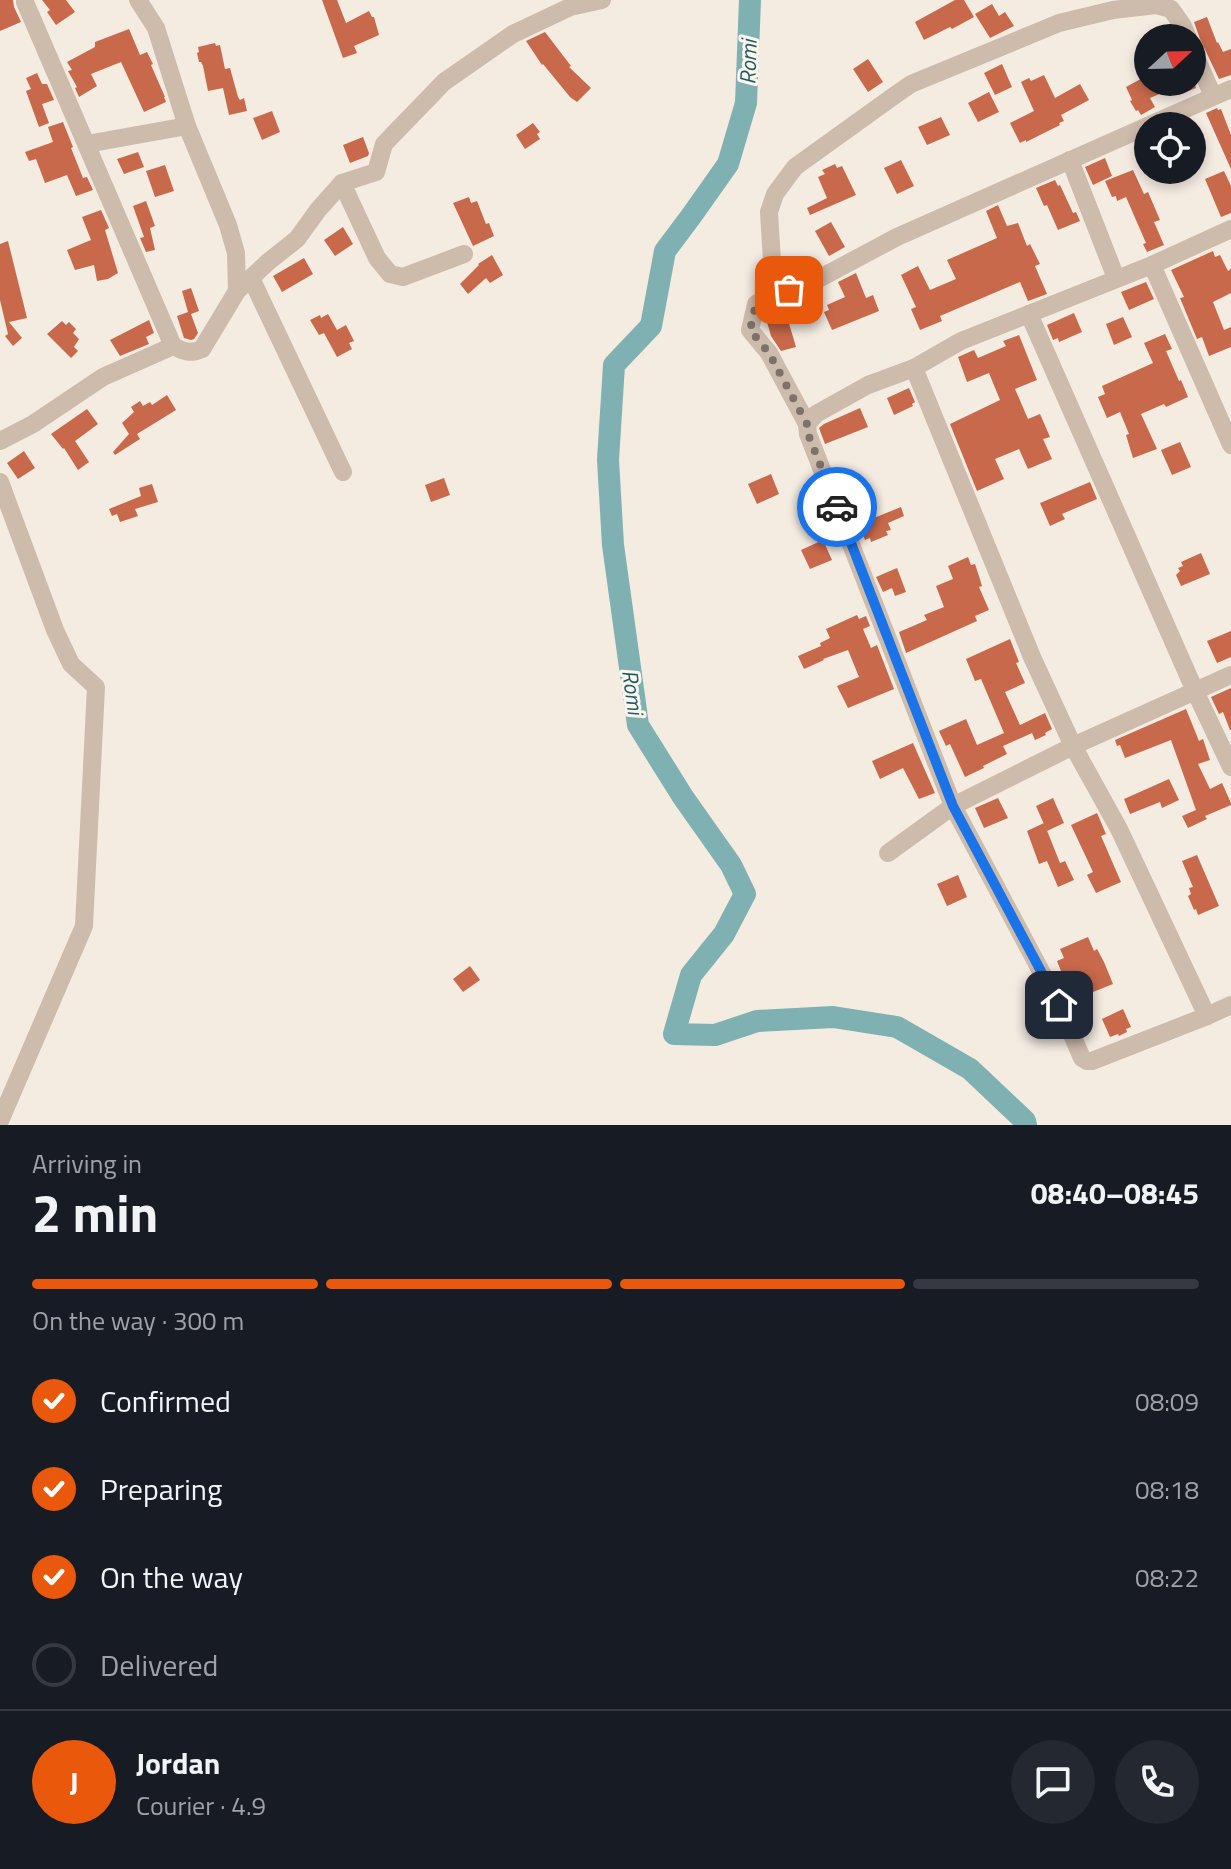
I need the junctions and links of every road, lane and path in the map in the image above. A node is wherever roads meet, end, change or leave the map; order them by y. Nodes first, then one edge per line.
1 (138, 0) edge
2 (602, 0) edge
3 (25, 2) edge
4 (1182, 24) edge
5 (1206, 80) edge
6 (1231, 89) edge
7 (1213, 96) junction
8 (187, 126) junction
9 (87, 144) junction
10 (1070, 160) junction
11 (342, 183) junction
12 (1231, 229) edge
13 (464, 254) dead end
14 (1152, 265) junction
15 (1116, 278) junction
16 (244, 284) junction
17 (769, 296) junction
18 (1029, 314) junction
19 (173, 346) junction
20 (914, 368) junction
21 (807, 424) junction
22 (0, 441) edge
23 (1231, 445) edge
24 (343, 472) dead end
25 (0, 482) edge
26 (1231, 675) edge
27 (1195, 691) junction
28 (1073, 746) junction
29 (1231, 767) edge
30 (953, 806) junction
31 (888, 853) dead end
32 (1231, 1005) edge
33 (1207, 1016) junction
34 (0, 1121) edge

1 - 8 street
2 - 11 street
3 - 9 street
4 - 17 street
5 - 7 street
6 - 7 street
7 - 10 street
8 - 9 street
8 - 16 street
9 - 19 street
10 - 15 street
10 - 17 street
11 - 13 street
11 - 16 street
12 - 14 street
14 - 15 street
14 - 23 street
15 - 18 street
16 - 19 street
16 - 24 street
17 - 21 street
18 - 20 street
18 - 27 street
19 - 22 street
20 - 21 street
20 - 28 street
21 - 30 street
25 - 34 street
26 - 27 street
27 - 28 street
27 - 29 street
28 - 30 street
28 - 33 street
30 - 31 street
30 - 33 street
32 - 33 street

